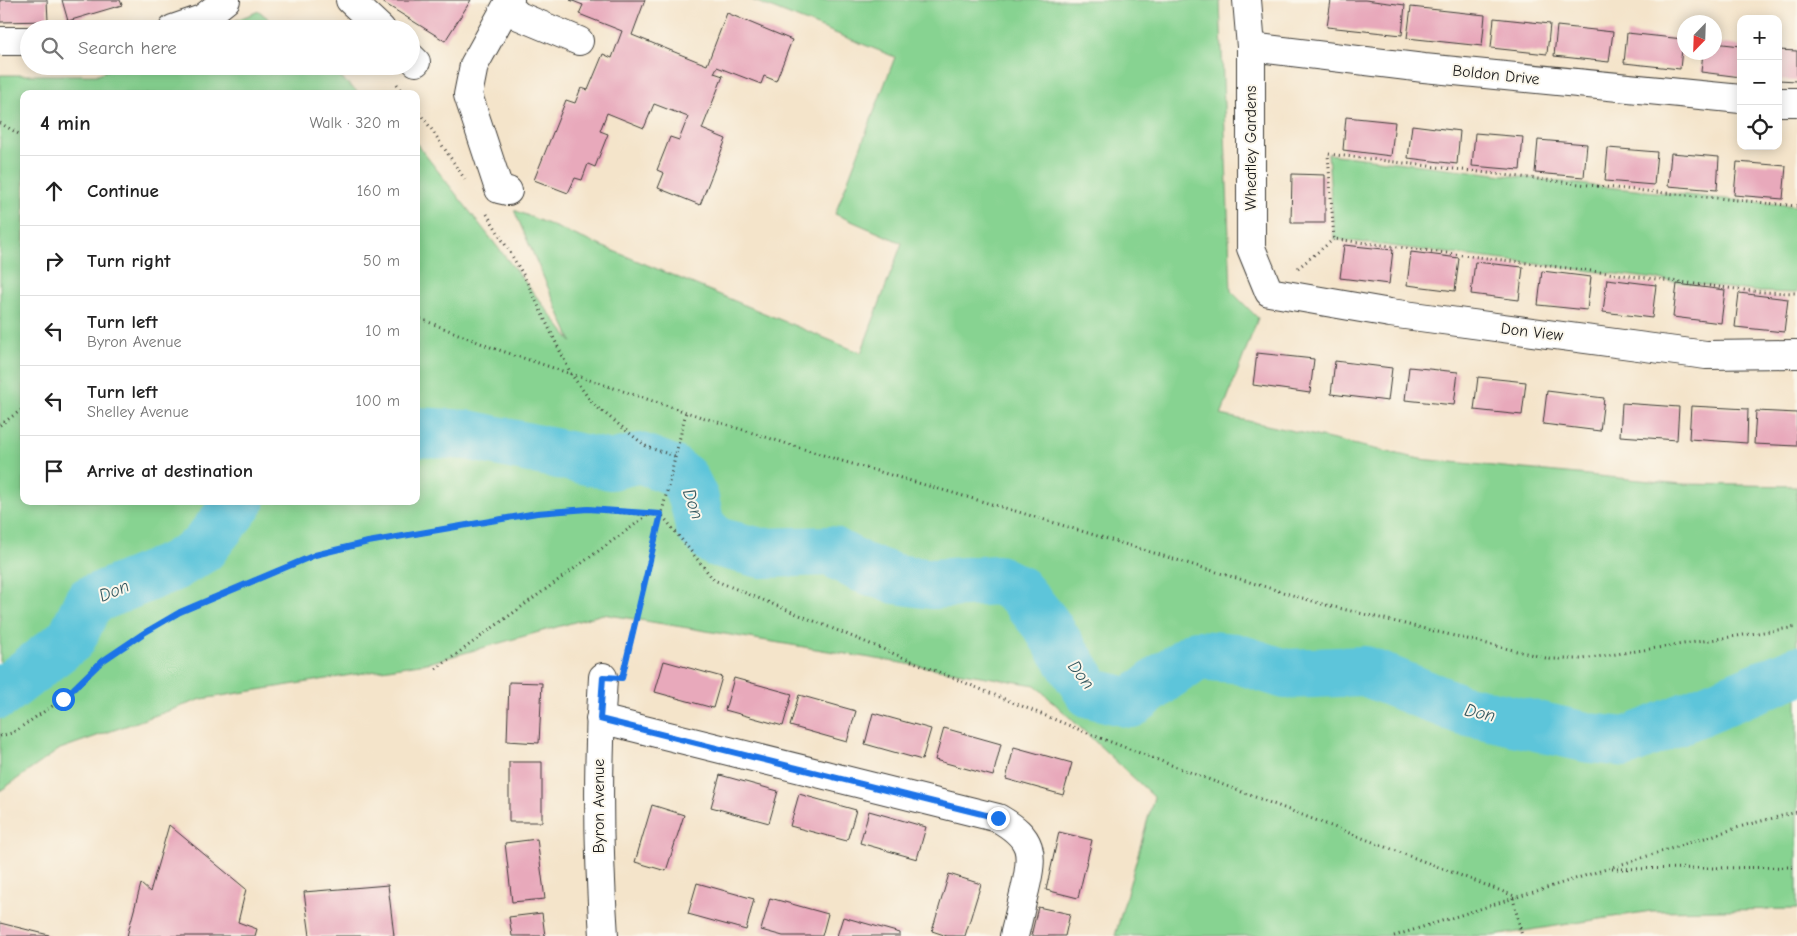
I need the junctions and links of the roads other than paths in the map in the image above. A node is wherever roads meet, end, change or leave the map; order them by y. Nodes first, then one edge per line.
1 (226, 0) edge
2 (350, 0) edge
3 (1247, 0) edge
4 (509, 3) edge
5 (199, 20) edge
6 (371, 20) edge
7 (0, 41) edge
8 (20, 41) edge
9 (579, 41) dead end
10 (1251, 46) junction
11 (1737, 99) edge
12 (1782, 102) edge
13 (1797, 102) edge
14 (508, 191) dead end
15 (1269, 292) joint
16 (1797, 354) edge
17 (603, 677) road end
18 (600, 719) junction
19 (604, 936) edge
20 (1014, 936) edge

1 - 5 street
2 - 6 street
3 - 10 street, Wheatley Gardens
4 - 9 street
4 - 14 street
7 - 8 street
10 - 11 street, Boldon Drive
10 - 15 street, Wheatley Gardens
12 - 13 street
15 - 16 street, Don View
17 - 18 street, Byron Avenue
18 - 19 street, Byron Avenue
18 - 20 street

